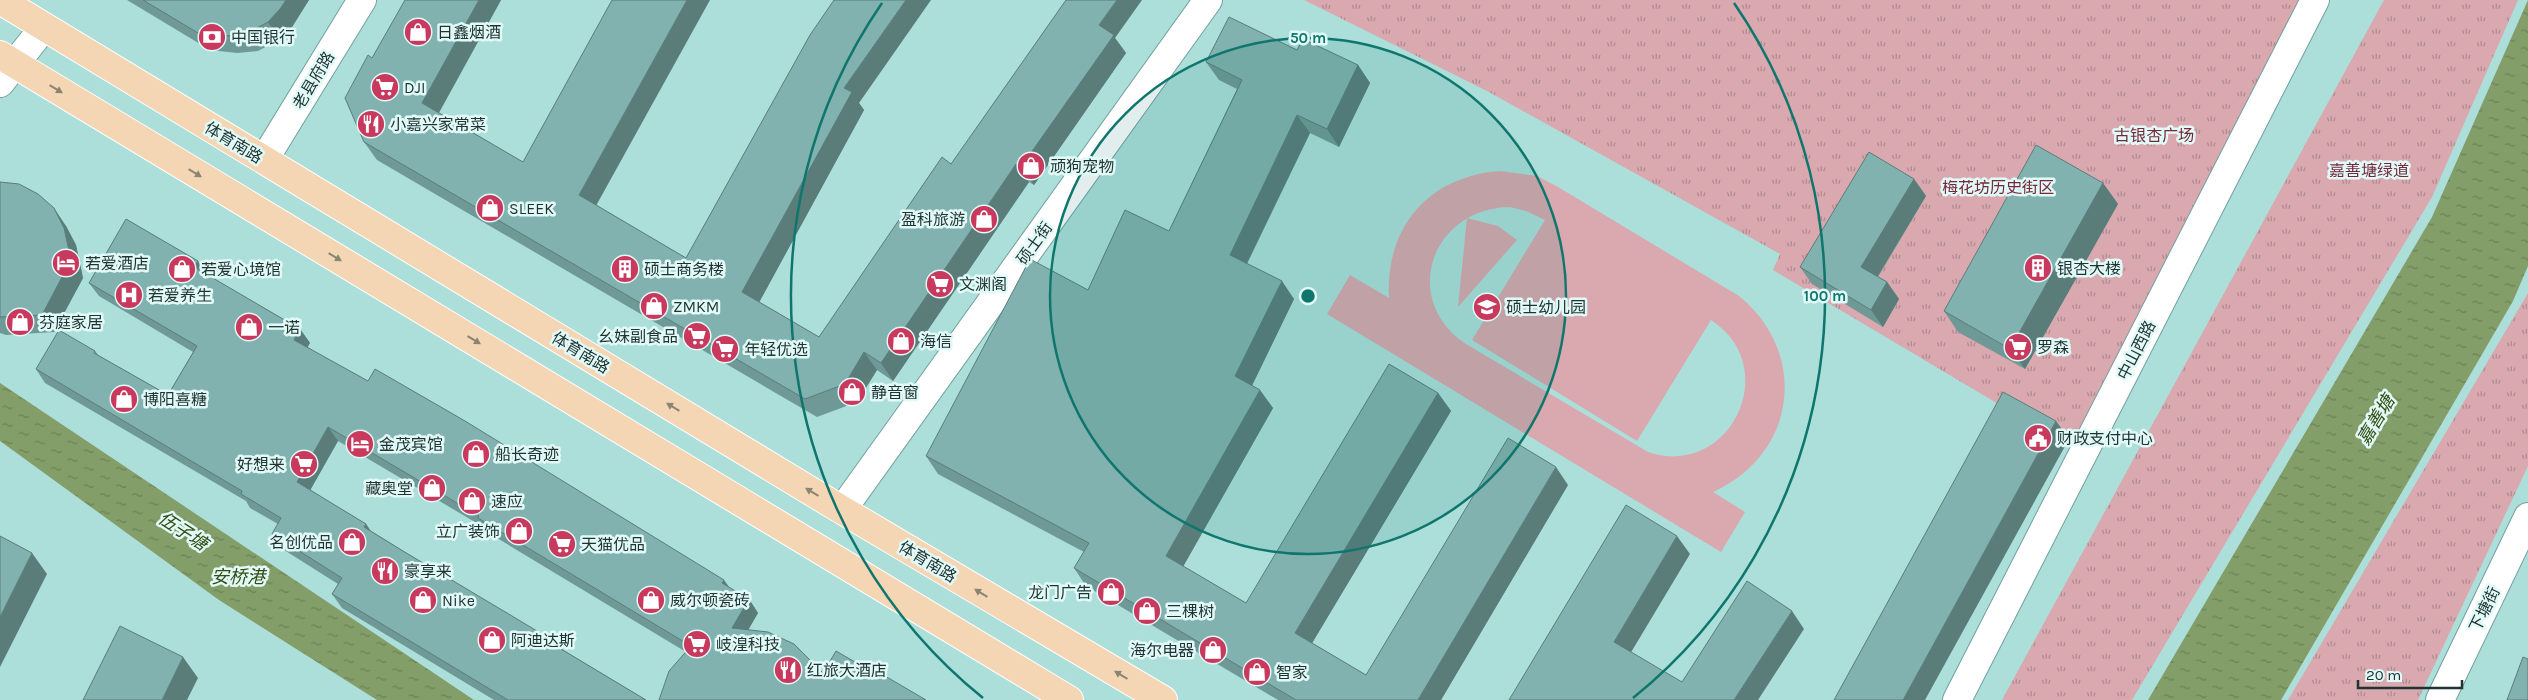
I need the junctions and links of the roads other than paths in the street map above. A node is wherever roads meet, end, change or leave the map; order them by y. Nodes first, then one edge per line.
1 (0, 0) edge
2 (362, 0) edge
3 (1208, 0) edge
4 (2315, 0) edge
5 (44, 27) junction
6 (5, 67) edge
7 (264, 160) junction
8 (842, 510) junction
9 (2528, 517) edge
10 (1069, 700) edge
11 (1163, 700) edge
12 (1957, 700) edge
13 (2440, 700) edge

1 - 5 main road, 体育南路
2 - 7 street, 老县府路
3 - 8 street, 硕士街
4 - 12 street, 中山西路
5 - 6 street
5 - 7 main road, 体育南路
6 -> 10 main road
8 -> 7 main road, 体育南路
11 -> 8 main road, 体育南路
9 - 13 street, 下塘街

